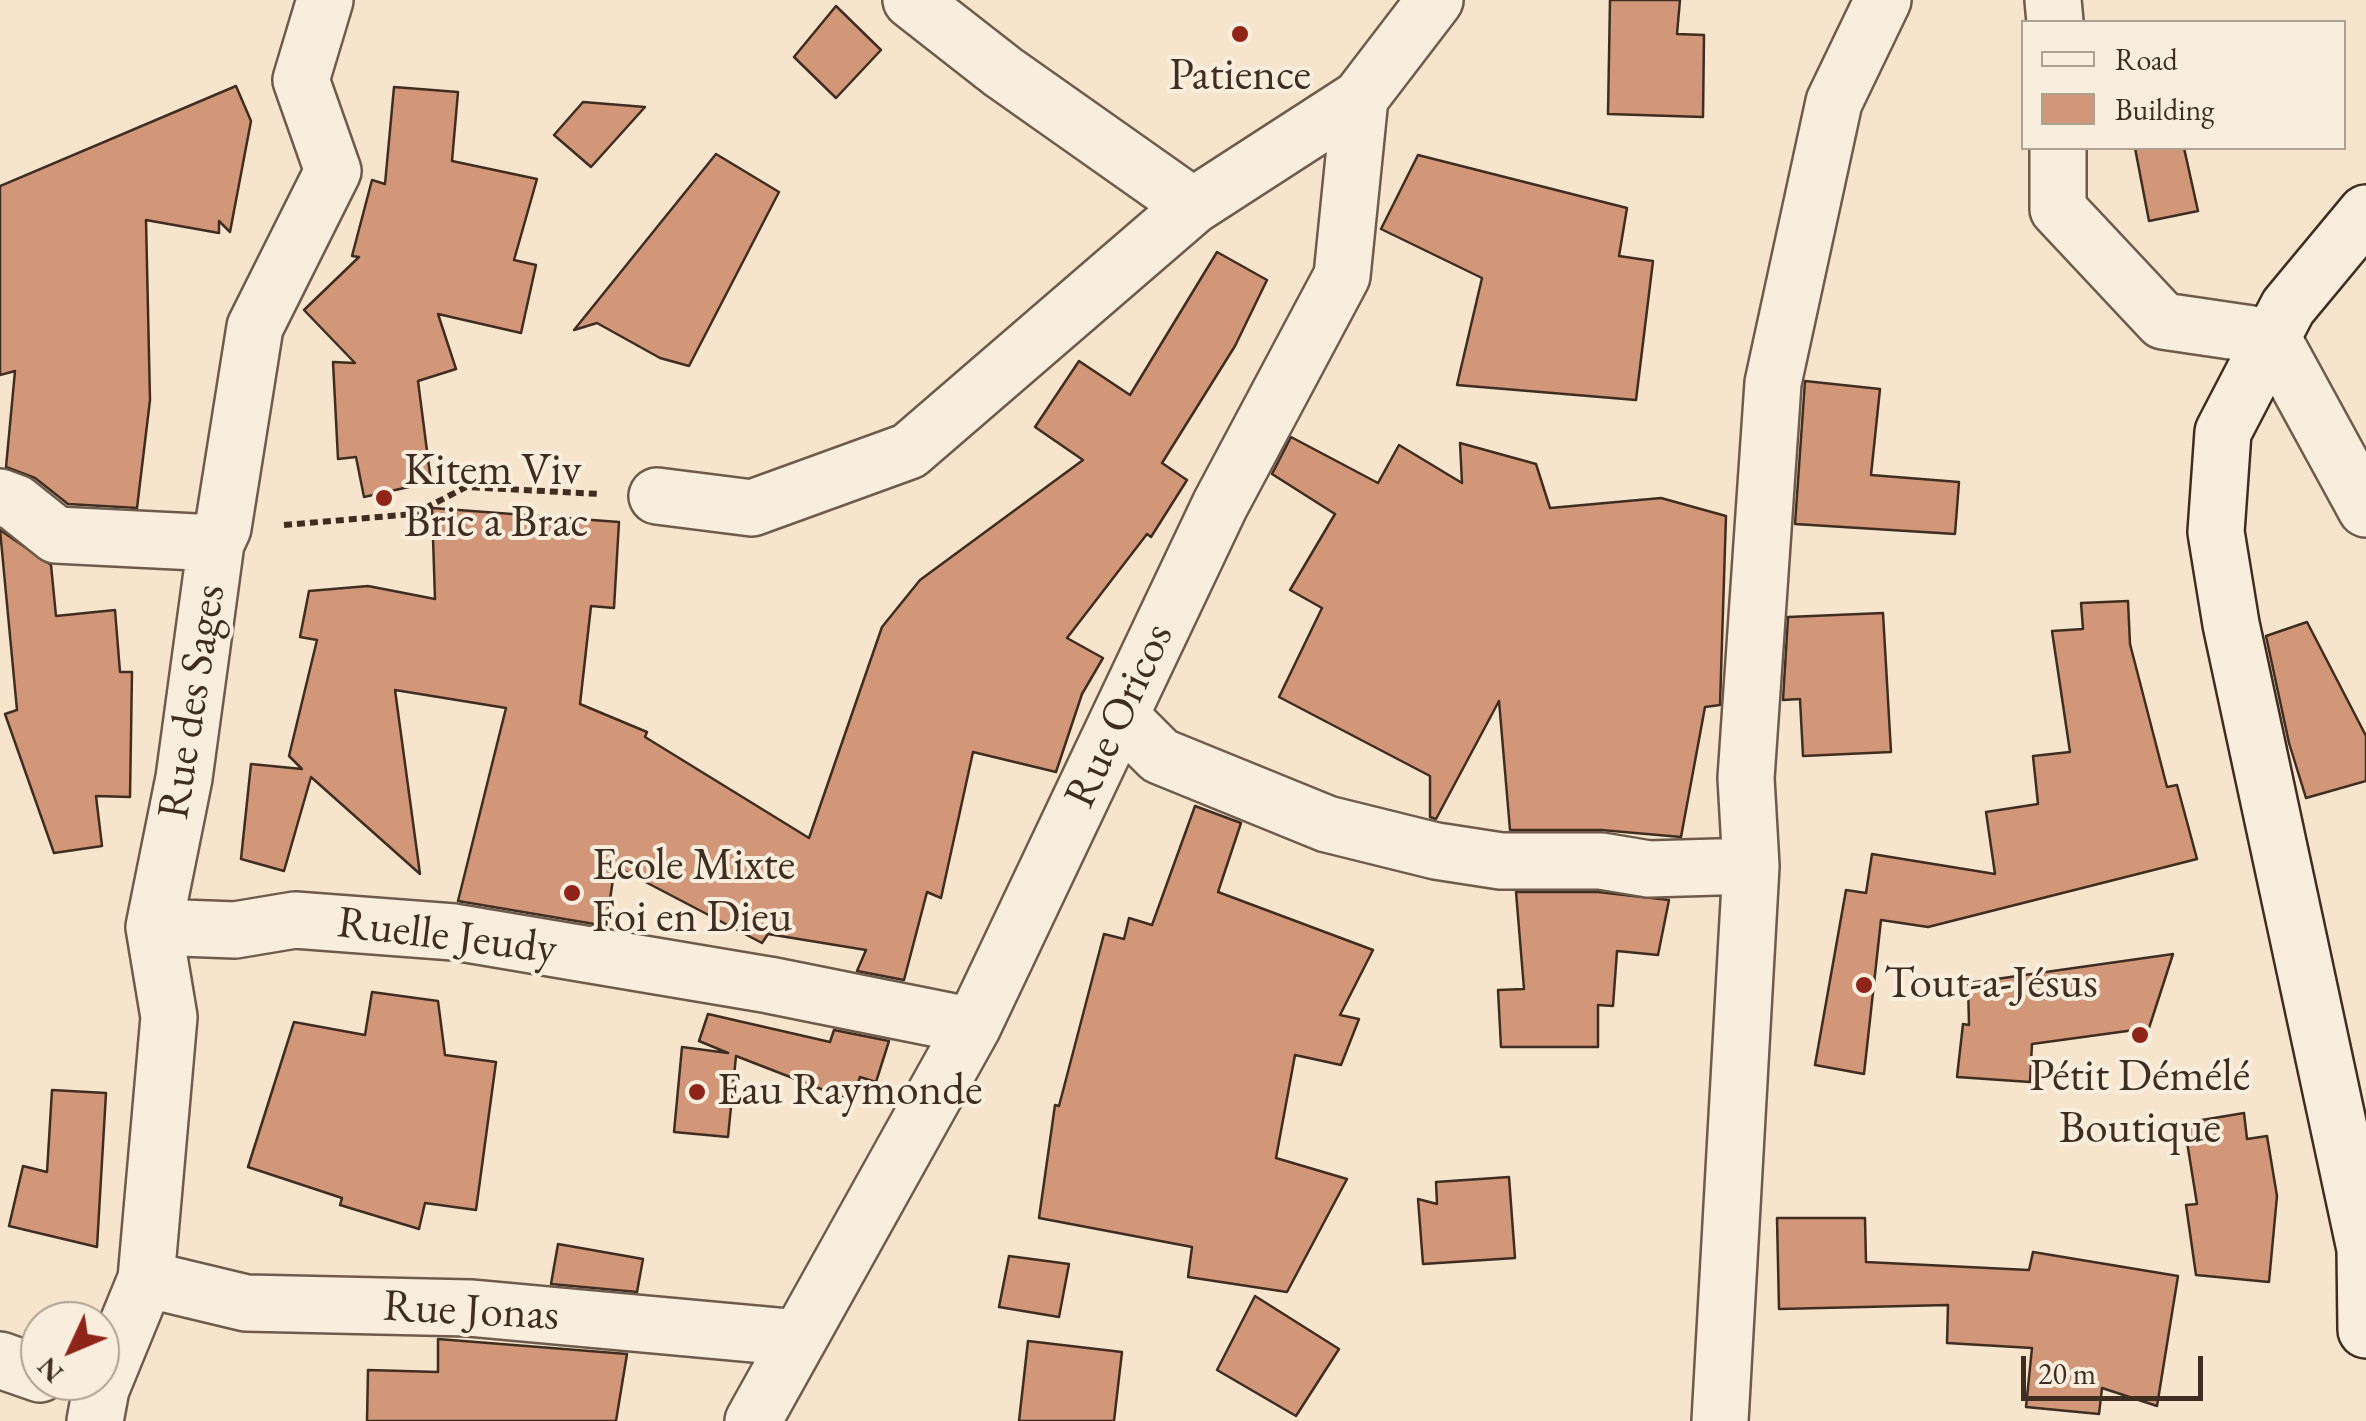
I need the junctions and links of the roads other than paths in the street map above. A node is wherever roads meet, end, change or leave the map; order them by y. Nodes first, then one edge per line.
1 (325, 0) edge
2 (911, 0) edge
3 (1435, 0) edge
4 (1882, 0) edge
5 (1360, 98) junction
6 (2058, 150) edge
7 (1193, 206) junction
8 (2366, 213) edge
9 (2272, 337) junction
10 (0, 496) edge
11 (657, 496) road end
12 (2366, 509) edge
13 (220, 535) junction
14 (1120, 716) junction
15 (1751, 866) junction
16 (154, 926) junction
17 (973, 1026) junction
18 (146, 1279) junction
19 (2366, 1330) edge
20 (120, 1332) edge
21 (798, 1338) junction
22 (754, 1421) edge
23 (1720, 1421) edge

1 - 13 street, Rue des Sages
2 - 7 street
3 - 5 street
4 - 15 street
5 - 7 street
5 - 14 street, Rue Oricos
6 - 9 street
7 - 11 street
8 - 9 street
9 - 12 street
9 - 19 street
10 - 13 street
13 - 16 street, Rue des Sages
14 - 15 street
14 - 17 street, Rue Oricos
15 - 23 street
16 - 17 street, Ruelle Jeudy
16 - 18 street, Rue des Sages
17 - 21 street, Rue Oricos
18 - 20 street, Rue des Sages
18 - 21 street, Rue Jonas
21 - 22 street, Rue Oricos

